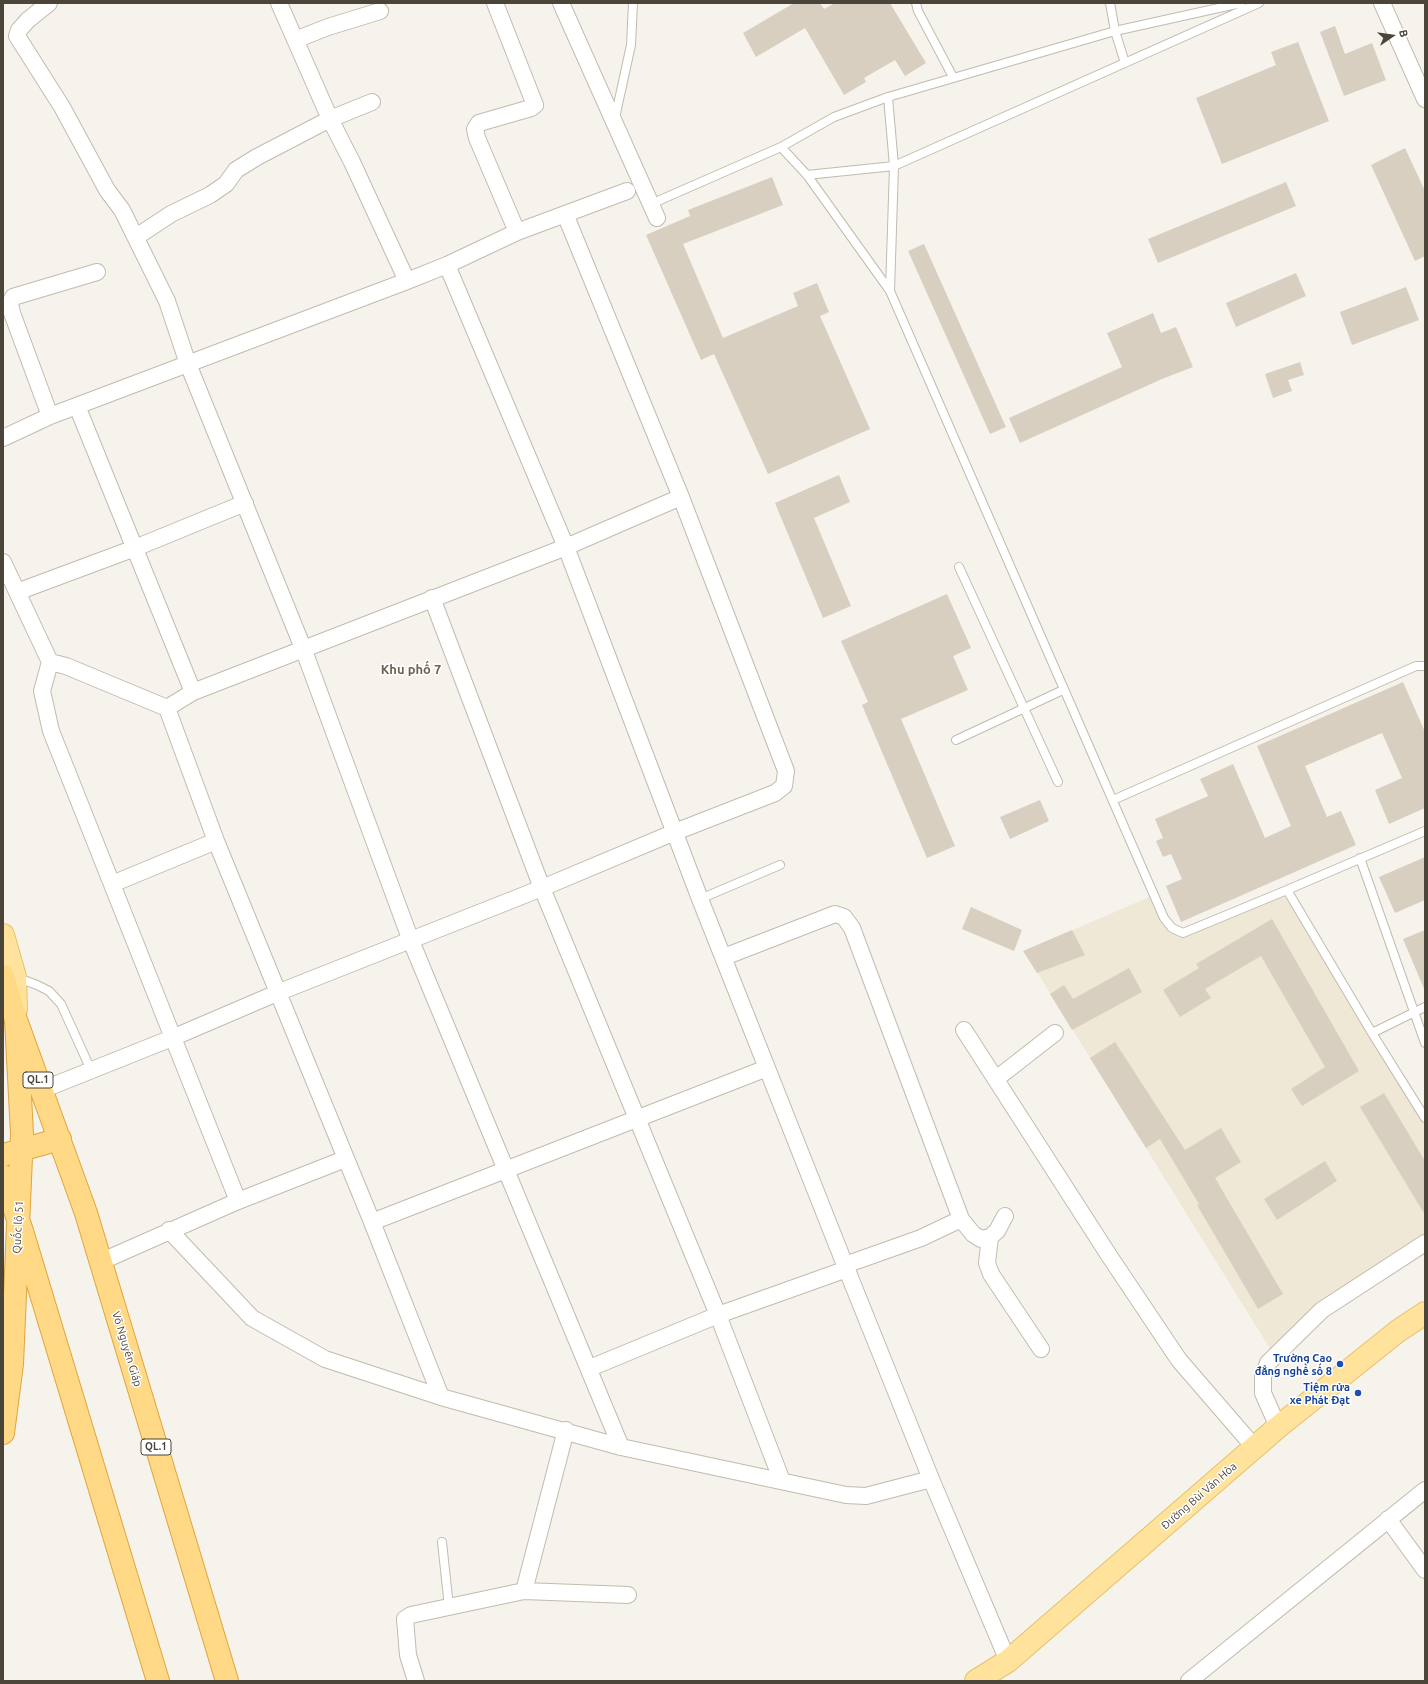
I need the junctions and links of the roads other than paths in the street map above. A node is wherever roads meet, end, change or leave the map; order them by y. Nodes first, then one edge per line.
1 (49, 3) edge
2 (495, 3) edge
3 (561, 3) edge
4 (633, 3) edge
5 (916, 3) edge
6 (1110, 3) edge
7 (1241, 3) edge
8 (1260, 3) edge
9 (1382, 3) edge
10 (281, 4) edge
11 (380, 11) dead end
12 (1115, 31) junction
13 (295, 40) junction
14 (1125, 63) junction
15 (953, 77) junction
16 (888, 97) junction
17 (1425, 99) edge
18 (372, 102) dead end
19 (330, 119) junction
20 (614, 122) junction
21 (781, 147) junction
22 (894, 166) junction
23 (806, 175) junction
24 (627, 191) dead end
25 (654, 211) joint
26 (565, 214) junction
27 (517, 232) junction
28 (136, 237) junction
29 (447, 265) junction
30 (98, 272) dead end
31 (407, 281) junction
32 (890, 291) junction
33 (188, 364) junction
34 (77, 406) junction
35 (50, 416) junction
36 (3, 438) edge
37 (681, 497) junction
38 (245, 503) junction
39 (566, 547) junction
40 (135, 548) junction
41 (3, 562) edge
42 (959, 567) dead end
43 (17, 592) junction
44 (432, 598) junction
45 (303, 648) junction
46 (50, 662) junction
47 (1425, 666) edge
48 (1063, 690) junction
49 (193, 692) junction
50 (1024, 707) junction
51 (167, 708) junction
52 (956, 740) dead end
53 (1058, 782) dead end
54 (1113, 800) junction
55 (675, 832) junction
56 (1425, 832) edge
57 (216, 841) junction
58 (1360, 858) junction
59 (780, 864) dead end
60 (112, 884) junction
61 (542, 888) junction
62 (1288, 890) junction
63 (700, 899) junction
64 (3, 935) edge
65 (411, 941) junction
66 (724, 957) junction
67 (9, 976) edge
68 (277, 993) junction
69 (1425, 1008) edge
70 (1414, 1012) junction
71 (16, 1020) junction
72 (964, 1030) dead end
73 (1372, 1033) junction
74 (1055, 1034) dead end
75 (172, 1038) junction
76 (1425, 1042) edge
77 (767, 1068) junction
78 (91, 1070) junction
79 (996, 1079) junction
80 (42, 1090) junction
81 (636, 1118) junction
82 (1425, 1118) edge
83 (60, 1139) junction
84 (12, 1153) edge
85 (345, 1159) junction
86 (506, 1170) junction
87 (3, 1176) edge
88 (238, 1201) junction
89 (1004, 1216) dead end
90 (961, 1219) junction
91 (18, 1220) junction
92 (372, 1222) junction
93 (169, 1230) junction
94 (990, 1237) junction
95 (1425, 1243) edge
96 (100, 1262) junction
97 (846, 1267) junction
98 (1425, 1313) edge
99 (718, 1315) junction
100 (1041, 1348) dead end
101 (590, 1368) junction
102 (441, 1397) junction
103 (1278, 1427) junction
104 (566, 1430) junction
105 (3, 1433) edge
106 (621, 1446) junction
107 (1255, 1448) junction
108 (931, 1479) junction
109 (782, 1481) junction
110 (1425, 1490) edge
111 (1388, 1520) junction
112 (442, 1542) dead end
113 (1425, 1570) edge
114 (524, 1591) junction
115 (628, 1595) dead end
116 (449, 1607) junction
117 (1008, 1661) junction
118 (158, 1681) edge
119 (227, 1681) edge
120 (416, 1681) edge
121 (976, 1681) edge
122 (1189, 1681) edge

1 - 28 street
2 - 27 street
3 - 20 street
4 - 20 lane
5 - 15 lane
6 - 12 lane
7 - 12 lane
8 - 14 lane
9 - 17 street
10 - 13 street
11 - 13 street
12 - 14 lane
12 - 15 lane
13 - 19 street
14 - 22 lane
15 - 16 lane
16 - 21 lane
16 - 22 lane
18 - 19 street
19 - 28 street
19 - 31 street
20 - 25 street
21 - 23 lane
21 - 25 lane
22 - 23 lane
22 - 32 lane
23 - 32 lane
24 - 26 street
26 - 27 street
26 - 37 street
27 - 29 street
28 - 33 street
29 - 31 street
29 - 39 street
30 - 35 street
31 - 33 street
32 - 48 lane
33 - 34 street
33 - 38 street
34 - 35 street
34 - 40 street
35 - 36 street
37 - 39 street
37 - 55 street
38 - 40 street
38 - 45 street
39 - 44 street
39 - 55 street
40 - 43 street
40 - 49 street
41 - 43 street
42 - 50 lane
43 - 46 street
44 - 45 street
44 - 61 street
45 - 49 street
45 - 65 street
46 - 51 street
46 - 60 street
47 - 54 lane
48 - 50 lane
48 - 54 lane
49 - 51 street
50 - 52 lane
50 - 53 lane
51 - 57 street
54 - 62 lane
55 - 61 street
55 - 63 street
56 - 58 lane
57 - 60 street
57 - 68 street
58 - 62 lane
58 - 70 lane
59 - 63 lane
60 - 75 street
61 - 65 street
61 - 81 street
62 - 73 lane
63 - 66 street
64 - 67 main road, Quốc lộ 51 / QL.1
65 - 68 street
65 - 86 street
66 - 77 street
66 - 90 street
67 - 71 highway, Quốc lộ 51 / QL.1
67 - 78 lane
68 - 75 street
68 - 85 street
69 - 70 lane
70 - 73 lane
70 - 76 lane
71 - 80 highway, Võ Nguyên Giáp / QL.1
71 - 84 highway, Quốc lộ 51
72 - 79 street
73 - 82 lane
74 - 79 street
75 - 78 street
75 - 88 street
77 - 81 street
77 - 97 street
78 - 80 street
79 - 107 street
80 - 83 highway, Võ Nguyên Giáp / QL.1
81 - 86 street
81 - 99 street
83 - 84 highway
83 - 96 highway, Võ Nguyên Giáp / QL.1
84 - 91 highway, Quốc lộ 51
85 - 88 street
85 - 92 street
86 - 92 street
86 - 101 street
87 - 91 highway
88 - 93 street
89 - 94 street
90 - 94 street
90 - 97 street
91 - 105 highway, Quốc lộ 51
91 - 118 highway
92 - 102 street
93 - 96 street
93 - 102 street
94 - 100 street
95 - 103 street
96 - 119 highway, Võ Nguyên Giáp / QL.1
97 - 99 street
97 - 108 street
98 - 103 main road, Đường Bùi Văn Hòa
99 - 101 street
99 - 109 street
101 - 106 street
102 - 104 street
103 - 107 main road, Đường Bùi Văn Hòa
104 - 106 street
104 - 114 street
106 - 109 street
107 - 117 main road, Đường Bùi Văn Hòa
108 - 109 street
108 - 117 street
110 - 111 street
111 - 113 street
111 - 122 street
112 - 116 lane
114 - 115 street
114 - 116 street
116 - 120 street
117 - 121 main road, Đường Bùi Văn Hòa

